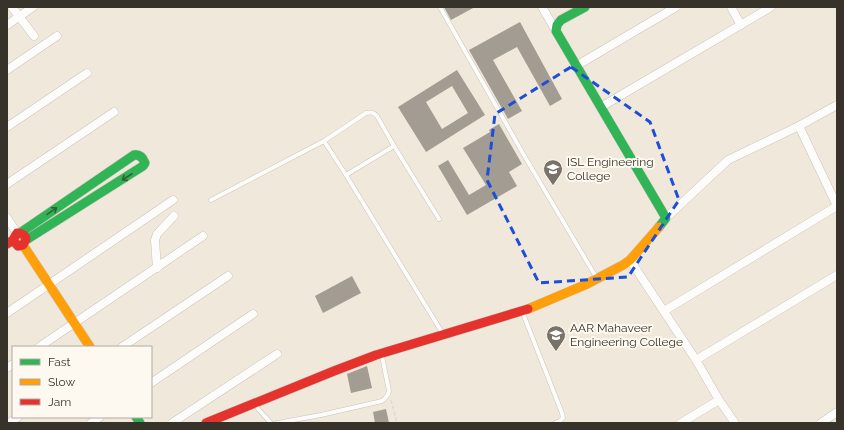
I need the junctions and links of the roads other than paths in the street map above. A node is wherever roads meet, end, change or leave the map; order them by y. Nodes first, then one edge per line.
1 (12, 7) edge
2 (33, 7) edge
3 (440, 7) edge
4 (542, 7) edge
5 (585, 7) edge
6 (676, 7) edge
7 (731, 7) edge
8 (771, 7) edge
9 (19, 17) junction
10 (741, 24) junction
11 (7, 25) edge
12 (556, 32) junction
13 (34, 36) dead end
14 (56, 36) dead end
15 (576, 66) junction
16 (7, 70) edge
17 (87, 73) dead end
18 (837, 105) edge
19 (601, 107) junction
20 (114, 112) dead end
21 (799, 126) junction
22 (7, 127) edge
23 (324, 141) junction
24 (394, 146) junction
25 (346, 175) junction
26 (7, 184) edge
27 (173, 200) dead end
28 (211, 200) dead end
29 (837, 206) edge
30 (174, 216) dead end
31 (7, 218) edge
32 (666, 218) junction
33 (439, 219) dead end
34 (203, 236) dead end
35 (18, 240) edge
36 (7, 254) edge
37 (630, 260) junction
38 (157, 268) junction
39 (837, 275) edge
40 (228, 276) dead end
41 (597, 278) junction
42 (50, 285) junction
43 (522, 311) junction
44 (664, 311) junction
45 (7, 313) edge
46 (253, 314) dead end
47 (75, 323) junction
48 (443, 334) junction
49 (40, 346) edge
50 (89, 346) edge
51 (123, 346) edge
52 (381, 353) junction
53 (278, 354) dead end
54 (696, 360) junction
55 (152, 382) edge
56 (719, 400) junction
57 (255, 403) junction
58 (837, 412) edge
59 (172, 423) edge
60 (206, 423) edge
61 (271, 423) edge
62 (277, 423) edge
63 (555, 423) edge
64 (681, 423) edge
65 (735, 423) edge
66 (821, 423) edge

1 - 9 street
2 - 9 street
3 - 41 lane
4 - 12 street
5 - 12 street
6 - 15 street
7 - 10 street
8 - 10 street
9 - 11 street
9 - 13 street
10 - 19 street
12 - 15 street
14 - 16 street
15 - 19 street
17 - 22 street
18 - 21 street
19 - 32 street
20 - 26 street
21 - 29 street
21 - 32 street
23 - 24 lane
23 - 25 lane
23 - 28 lane
24 - 25 lane
24 - 33 lane
25 - 48 lane
27 - 42 street
29 - 44 street
30 - 38 street
31 - 35 street
32 - 37 street
34 - 38 street
35 -> 35 street
35 - 36 street
35 - 42 street
37 - 41 street
37 - 44 street
38 - 47 street
39 - 54 street
40 - 51 street
41 - 43 street
42 - 45 street
42 - 47 street
43 - 48 street
43 - 63 lane
44 - 54 street
46 - 55 street
47 - 49 street
47 - 50 street
48 - 52 street
52 - 57 street
52 - 62 lane
53 - 59 street
54 - 56 street
56 - 64 street
56 - 65 street
57 - 60 street
57 - 61 lane
58 - 66 street

